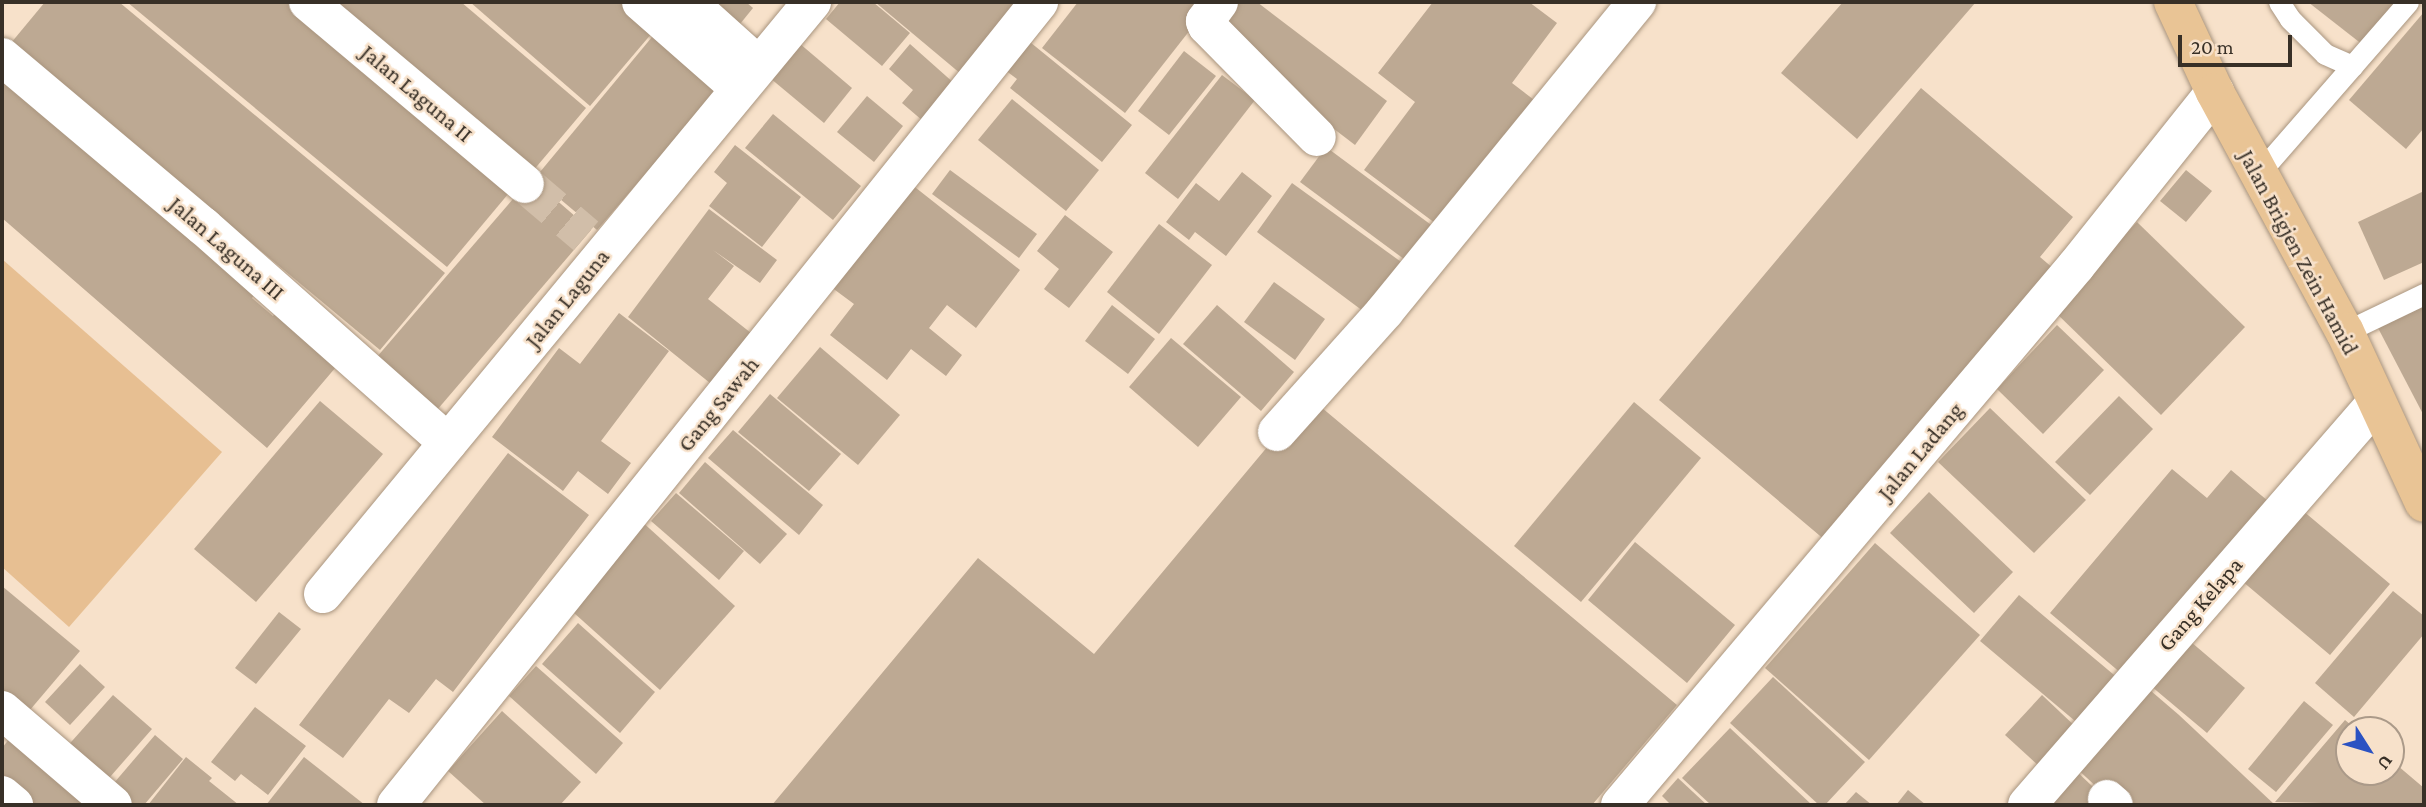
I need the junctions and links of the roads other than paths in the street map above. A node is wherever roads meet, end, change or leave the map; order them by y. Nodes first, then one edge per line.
1 (308, 2) edge
2 (641, 2) edge
3 (688, 2) edge
4 (812, 2) edge
5 (1039, 2) edge
6 (1219, 2) edge
7 (1637, 2) edge
8 (2173, 2) edge
9 (2279, 2) edge
10 (2408, 2) edge
11 (2, 57) edge
12 (2353, 66) junction
13 (749, 77) junction
14 (2215, 92) junction
15 (1317, 137) dead end
16 (2259, 174) junction
17 (525, 184) tunnel mouth
18 (2424, 294) edge
19 (2344, 332) junction
20 (2375, 404) junction
21 (1277, 432) dead end
22 (448, 443) junction
23 (2424, 503) edge
24 (323, 594) dead end
25 (2, 710) edge
26 (2, 795) edge
27 (14, 805) edge
28 (113, 805) edge
29 (396, 805) edge
30 (1620, 805) edge
31 (2026, 805) edge

1 - 17 street, Jalan Laguna II
2 - 13 street
3 - 13 street
4 - 13 street, Jalan Laguna
5 - 29 street, Gang Sawah
6 - 15 street
7 - 21 street
8 - 14 main road, Jalan Brigjen Zein Hamid
9 - 12 lane
10 - 12 lane
11 - 22 street, Jalan Laguna III
12 - 16 lane
13 - 22 street, Jalan Laguna
14 - 16 main road, Jalan Brigjen Zein Hamid
14 - 30 street, Jalan Ladang
16 - 19 main road, Jalan Brigjen Zein Hamid
18 - 19 lane
19 - 20 main road, Jalan Brigjen Zein Hamid
20 - 23 main road, Jalan Brigjen Zein Hamid
20 - 31 street, Gang Kelapa
22 - 24 street, Jalan Laguna
25 - 28 street
26 - 27 street

